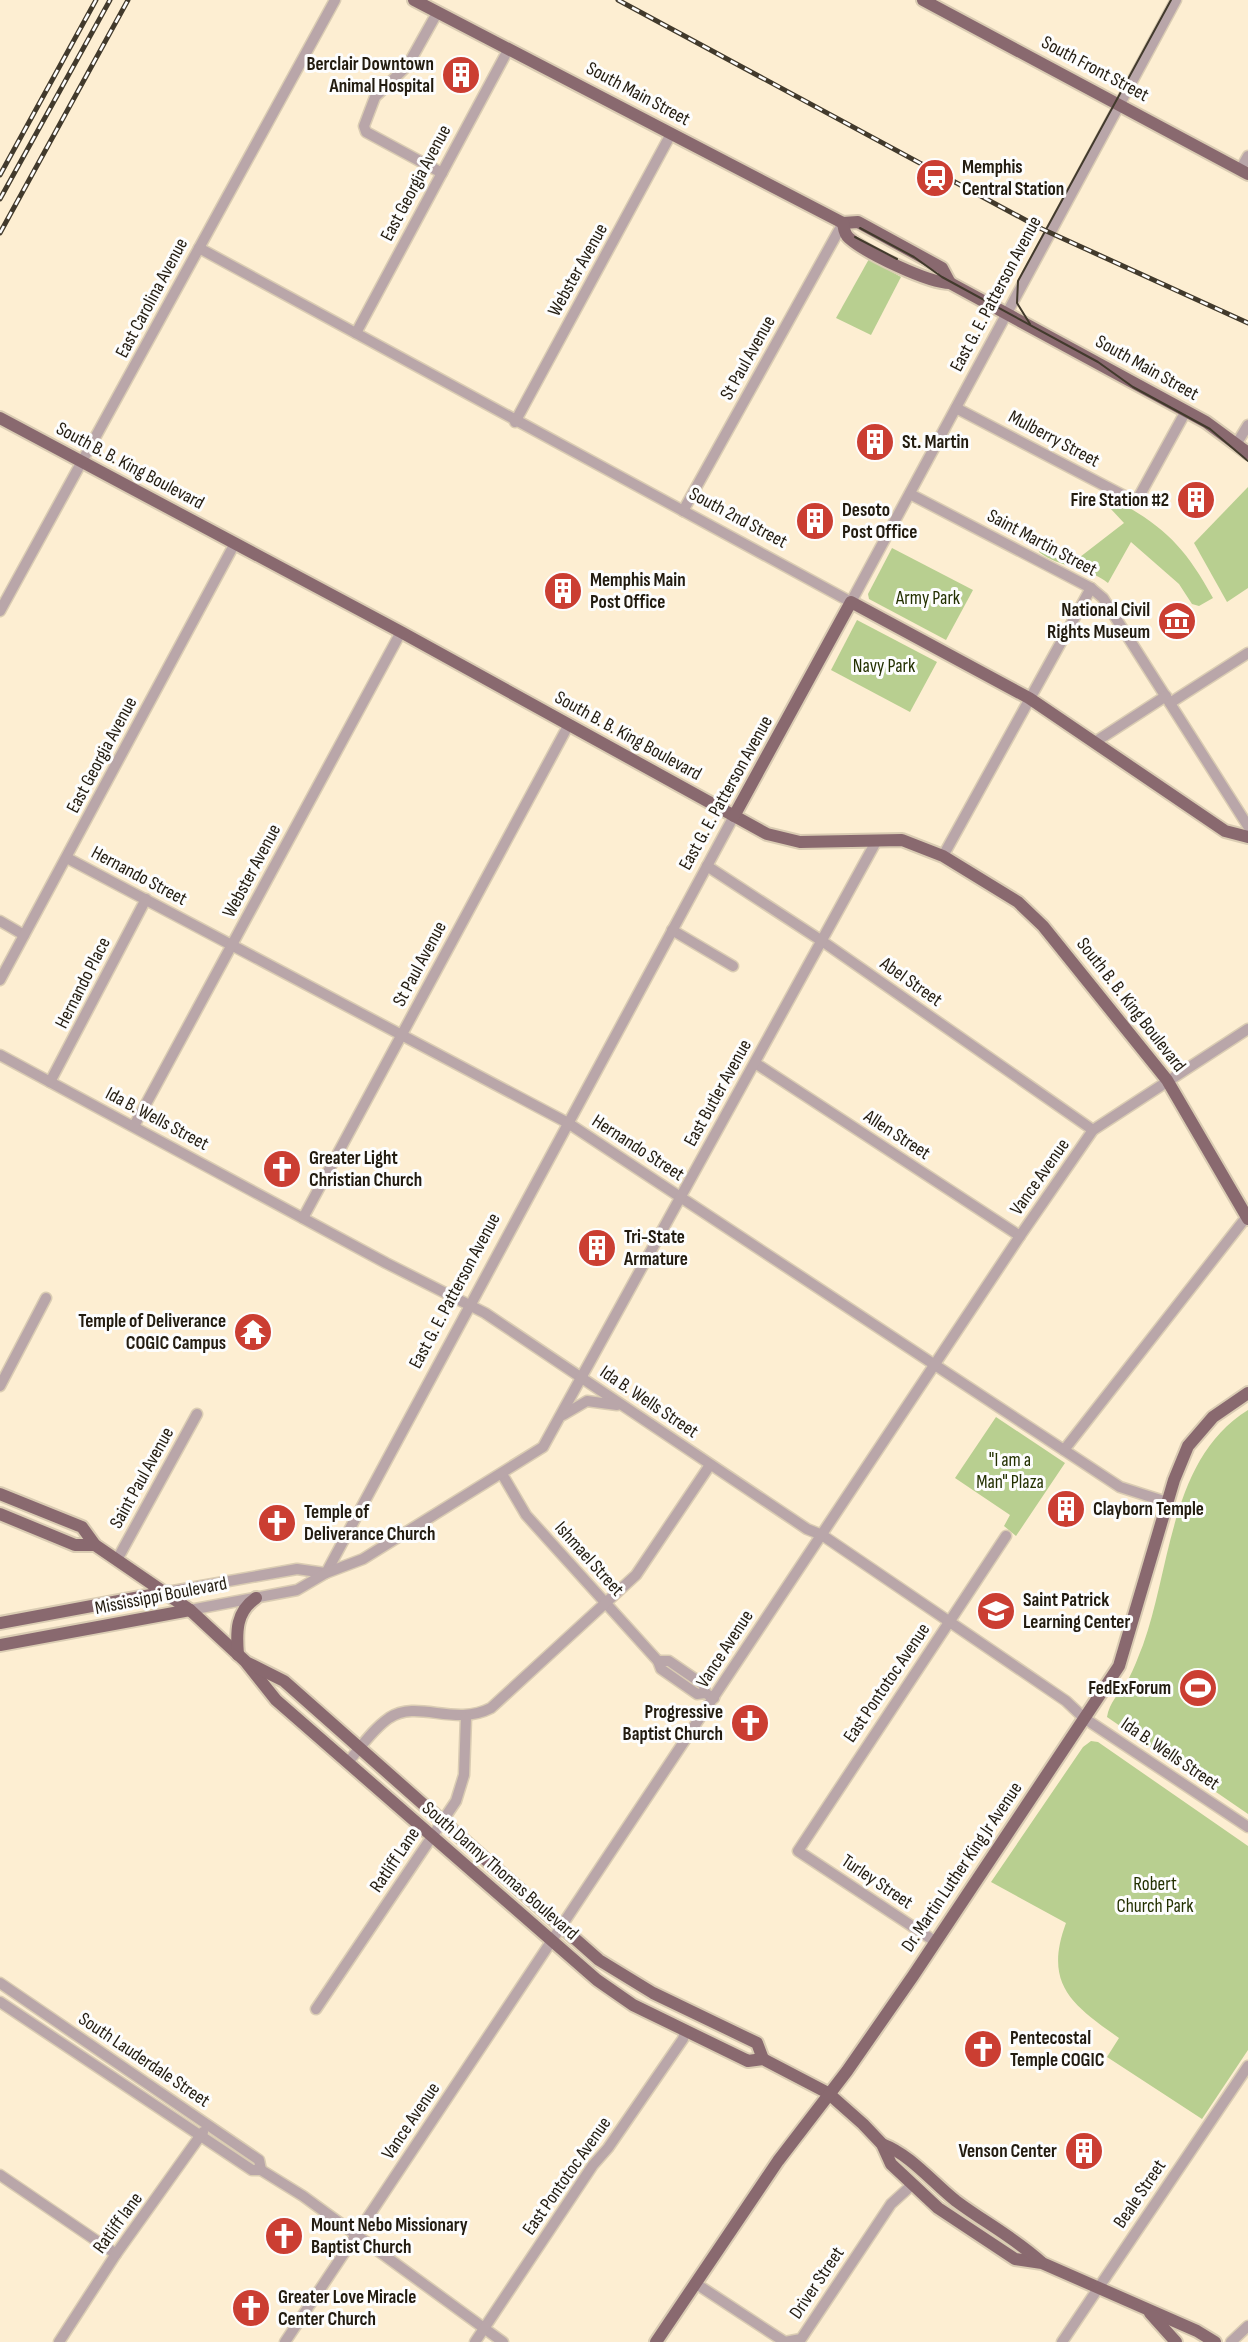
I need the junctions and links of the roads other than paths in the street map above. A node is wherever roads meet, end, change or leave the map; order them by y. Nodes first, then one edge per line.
1 (335, 0) edge
2 (414, 0) edge
3 (923, 0) edge
4 (1176, 0) edge
5 (437, 13) junction
6 (508, 50) junction
7 (1121, 105) junction
8 (671, 134) junction
9 (1248, 156) edge
10 (1244, 172) edge
11 (442, 173) junction
12 (843, 223) junction
13 (199, 248) junction
14 (950, 283) junction
15 (1008, 315) junction
16 (356, 333) junction
17 (956, 408) junction
18 (1186, 411) junction
19 (0, 418) edge
20 (515, 422) junction
21 (1248, 425) edge
22 (1237, 443) junction
23 (1248, 453) edge
24 (82, 462) junction
25 (910, 494) junction
26 (683, 510) junction
27 (234, 545) junction
28 (1091, 588) junction
29 (851, 602) junction
30 (0, 611) edge
31 (401, 632) junction
32 (1248, 653) edge
33 (1029, 698) junction
34 (1168, 699) junction
35 (568, 726) junction
36 (1095, 742) junction
37 (734, 816) junction
38 (1248, 826) edge
39 (1248, 837) edge
40 (877, 840) junction
41 (943, 856) junction
42 (67, 858) junction
43 (707, 866) junction
44 (146, 899) junction
45 (0, 921) edge
46 (672, 930) junction
47 (24, 935) junction
48 (822, 940) junction
49 (232, 946) junction
50 (733, 966) dead end
51 (0, 980) edge
52 (1248, 1029) edge
53 (402, 1034) junction
54 (0, 1055) edge
55 (755, 1063) junction
56 (1167, 1080) junction
57 (50, 1082) junction
58 (568, 1123) junction
59 (134, 1126) junction
60 (1094, 1130) junction
61 (681, 1197) junction
62 (1247, 1216) edge
63 (303, 1218) junction
64 (1020, 1236) junction
65 (46, 1298) dead end
66 (469, 1306) junction
67 (936, 1366) junction
68 (583, 1378) junction
69 (0, 1386) edge
70 (1248, 1393) edge
71 (624, 1406) junction
72 (197, 1414) dead end
73 (562, 1415) junction
74 (551, 1437) joint
75 (1064, 1450) junction
76 (710, 1465) junction
77 (502, 1474) junction
78 (0, 1494) edge
79 (1167, 1502) junction
80 (0, 1514) edge
81 (822, 1535) junction
82 (1006, 1536) dead end
83 (95, 1545) junction
84 (118, 1558) junction
85 (326, 1573) junction
86 (167, 1592) junction
87 (256, 1598) junction
88 (606, 1605) junction
89 (190, 1610) junction
90 (25, 1618) junction
91 (949, 1621) junction
92 (0, 1623) edge
93 (30, 1640) junction
94 (0, 1645) edge
95 (241, 1658) junction
96 (710, 1695) junction
97 (466, 1717) junction
98 (1084, 1718) junction
99 (360, 1748) junction
100 (348, 1762) junction
101 (443, 1819) junction
102 (1248, 1827) edge
103 (432, 1836) junction
104 (798, 1851) joint
105 (562, 1927) junction
106 (552, 1942) junction
107 (936, 1942) junction
108 (0, 1983) edge
109 (13, 1992) junction
110 (1, 2005) edge
111 (316, 2009) dead end
112 (685, 2030) junction
113 (763, 2059) junction
114 (1248, 2066) edge
115 (828, 2093) junction
116 (207, 2125) junction
117 (200, 2135) junction
118 (882, 2144) junction
119 (261, 2170) junction
120 (0, 2175) edge
121 (913, 2185) junction
122 (355, 2235) junction
123 (116, 2254) junction
124 (1042, 2263) junction
125 (695, 2283) junction
126 (1099, 2287) junction
127 (1145, 2308) junction
128 (1248, 2326) edge
129 (483, 2329) junction
130 (59, 2342) edge
131 (285, 2342) edge
132 (475, 2342) edge
133 (503, 2342) edge
134 (656, 2342) edge
135 (1062, 2342) edge
136 (1176, 2342) edge
137 (1215, 2342) edge
138 (1231, 2342) edge

1 - 13 street, East Carolina Avenue
2 - 5 main road, South Main Street
3 - 7 main road, South Front Street
4 - 7 street, East G. E. Patterson Avenue
5 - 6 main road, South Main Street
5 - 11 street
6 - 8 main road, South Main Street
6 - 11 street, East Georgia Avenue
7 - 10 main road, South Front Street
7 - 15 street, East G. E. Patterson Avenue
8 - 12 main road, South Main Street
8 - 20 street, Webster Avenue
9 - 10 street
11 - 16 street, East Georgia Avenue
12 - 14 main road, South Main Street
12 - 14 main road, South Main Street
12 - 26 street, St Paul Avenue
13 - 16 street, South 2nd Street
13 - 24 street, East Carolina Avenue
14 - 15 main road, South Main Street
15 - 17 street, East G. E. Patterson Avenue
15 - 18 main road, South Main Street
16 - 20 street, South 2nd Street
17 - 18 street, Mulberry Street
17 - 25 street, East G. E. Patterson Avenue
18 - 22 main road, South Main Street
19 - 24 main road, South B. B. King Boulevard
20 - 26 street, South 2nd Street
21 - 22 street
22 - 23 main road, South Main Street
24 - 27 main road, South B. B. King Boulevard
24 - 30 street, East Carolina Avenue
25 - 28 street, Saint Martin Street
25 - 29 street, East G. E. Patterson Avenue
26 - 29 street, South 2nd Street
27 - 31 main road, South B. B. King Boulevard
27 - 42 street, East Georgia Avenue
28 - 33 street
28 - 34 street, Saint Martin Street
29 - 33 main road, South 2nd Street
29 - 37 main road, East G. E. Patterson Avenue
31 - 35 main road, South B. B. King Boulevard
31 - 49 street, Webster Avenue
32 - 34 street
33 - 36 main road, South 2nd Street
33 - 41 street
34 - 36 street
34 - 38 street, Saint Martin Street
35 - 37 main road, South B. B. King Boulevard
35 - 53 street, St Paul Avenue
36 - 39 main road, South 2nd Street
37 - 40 main road, South B. B. King Boulevard
37 - 43 street, East G. E. Patterson Avenue
40 - 41 main road, South B. B. King Boulevard
40 - 48 street, East Butler Avenue
41 - 56 main road, South B. B. King Boulevard
42 - 44 street, Hernando Street
42 - 47 street, East Georgia Avenue
43 - 46 street, East G. E. Patterson Avenue
43 - 48 street, Abel Street
44 - 49 street, Hernando Street
44 - 57 street, Hernando Place
45 - 47 street
46 - 50 street
46 - 58 street, East G. E. Patterson Avenue
47 - 51 street, East Georgia Avenue
48 - 55 street, East Butler Avenue
48 - 60 street, Abel Street
49 - 53 street, Hernando Street
49 - 59 street, Webster Avenue
52 - 56 street, Vance Avenue
53 - 58 street, Hernando Street
53 - 63 street, St Paul Avenue
54 - 57 street, Ida B. Wells Street
55 - 61 street, East Butler Avenue
55 - 64 street, Allen Street
56 - 60 street, Vance Avenue
56 - 62 main road, South B. B. King Boulevard
57 - 59 street, Ida B. Wells Street
58 - 61 street, Hernando Street
58 - 66 street, East G. E. Patterson Avenue
59 - 63 street, Ida B. Wells Street
60 - 64 street, Vance Avenue
61 - 67 street, Hernando Street
61 - 68 street, East Butler Avenue
62 - 75 street
63 - 66 street, Ida B. Wells Street
64 - 67 street, Vance Avenue
65 - 69 street
66 - 68 street, Ida B. Wells Street
66 - 85 street, East G. E. Patterson Avenue
67 - 75 street, Hernando Street
67 - 81 street, Vance Avenue
68 - 71 street, Ida B. Wells Street
68 - 73 street, East Butler Avenue
70 - 79 main road, Dr. Martin Luther King Jr Avenue
71 - 73 street
71 - 76 street, Ida B. Wells Street
72 - 84 street, Saint Paul Avenue
73 - 74 street, East Butler Avenue
74 - 77 street, Mississippi Boulevard
75 - 79 street, Hernando Street
76 - 81 street, Ida B. Wells Street
76 - 88 street
77 - 85 street, Mississippi Boulevard
77 - 88 street, Ishmael Street
78 - 83 main road, South Danny Thomas Boulevard
79 - 98 main road, Dr. Martin Luther King Jr Avenue
80 - 83 main road, South Danny Thomas Boulevard
81 - 91 street, Ida B. Wells Street
81 - 96 street, Vance Avenue
82 - 91 street, East Pontotoc Avenue
83 - 84 main road, South Danny Thomas Boulevard
84 - 86 main road, South Danny Thomas Boulevard
85 - 86 street, Mississippi Boulevard
85 - 87 street, Mississippi Boulevard
86 - 89 main road, South Danny Thomas Boulevard
86 - 90 main road, Mississippi Boulevard
87 - 89 street, Mississippi Boulevard
87 - 95 main road
88 - 96 street, Ishmael Street
88 - 97 street
89 - 93 main road, Mississippi Boulevard
89 - 95 main road, South Danny Thomas Boulevard
90 - 92 main road, Mississippi Boulevard
90 - 93 main road
91 - 98 street, Ida B. Wells Street
91 - 104 street, East Pontotoc Avenue
93 - 94 main road, Mississippi Boulevard
95 - 99 main road, South Danny Thomas Boulevard
95 - 100 main road, South Danny Thomas Boulevard
96 - 105 street, Vance Avenue
97 - 99 street
97 - 101 street, Ratliff Lane
98 - 102 street, Ida B. Wells Street
98 - 107 main road, Dr. Martin Luther King Jr Avenue
99 - 100 street
99 - 101 main road, South Danny Thomas Boulevard
100 - 103 main road, South Danny Thomas Boulevard
101 - 103 street, Ratliff Lane
101 - 105 main road, South Danny Thomas Boulevard
103 - 106 main road, South Danny Thomas Boulevard
103 - 111 street, Ratliff Lane
104 - 107 street, Turley Street
105 - 106 street, Vance Avenue
105 - 113 main road, South Danny Thomas Boulevard
106 - 112 main road, South Danny Thomas Boulevard
106 - 122 street, Vance Avenue
107 - 115 main road, Dr. Martin Luther King Jr Avenue
108 - 109 street, South Lauderdale Street
109 - 110 street
109 - 116 street, South Lauderdale Street
110 - 117 street, South Lauderdale Street
112 - 113 main road, South Danny Thomas Boulevard
112 - 129 street, East Pontotoc Avenue
113 - 115 main road, South Danny Thomas Boulevard
114 - 126 street, Beale Street
115 - 118 main road, South Danny Thomas Boulevard
115 - 125 main road, Dr. Martin Luther King Jr Avenue
116 - 117 street, Ratliff lane
116 - 119 street, South Lauderdale Street
117 - 119 street, South Lauderdale Street
117 - 123 street, Ratliff lane
118 - 121 main road, South Danny Thomas Boulevard
118 - 124 main road, South Danny Thomas Boulevard
119 - 122 street, South Lauderdale Street
120 - 123 street
121 - 124 main road, South Danny Thomas Boulevard
121 - 125 street, Driver Street
122 - 129 street, South Lauderdale Street
122 - 131 street, Vance Avenue
123 - 130 street, Ratliff lane
124 - 126 main road, South Danny Thomas Boulevard
125 - 134 main road, Dr. Martin Luther King Jr Avenue
126 - 127 main road, South Danny Thomas Boulevard
126 - 135 street, Beale Street
127 - 136 main road
127 - 137 main road, South Danny Thomas Boulevard
128 - 138 street
129 - 132 street, East Pontotoc Avenue
129 - 133 street, South Lauderdale Street

